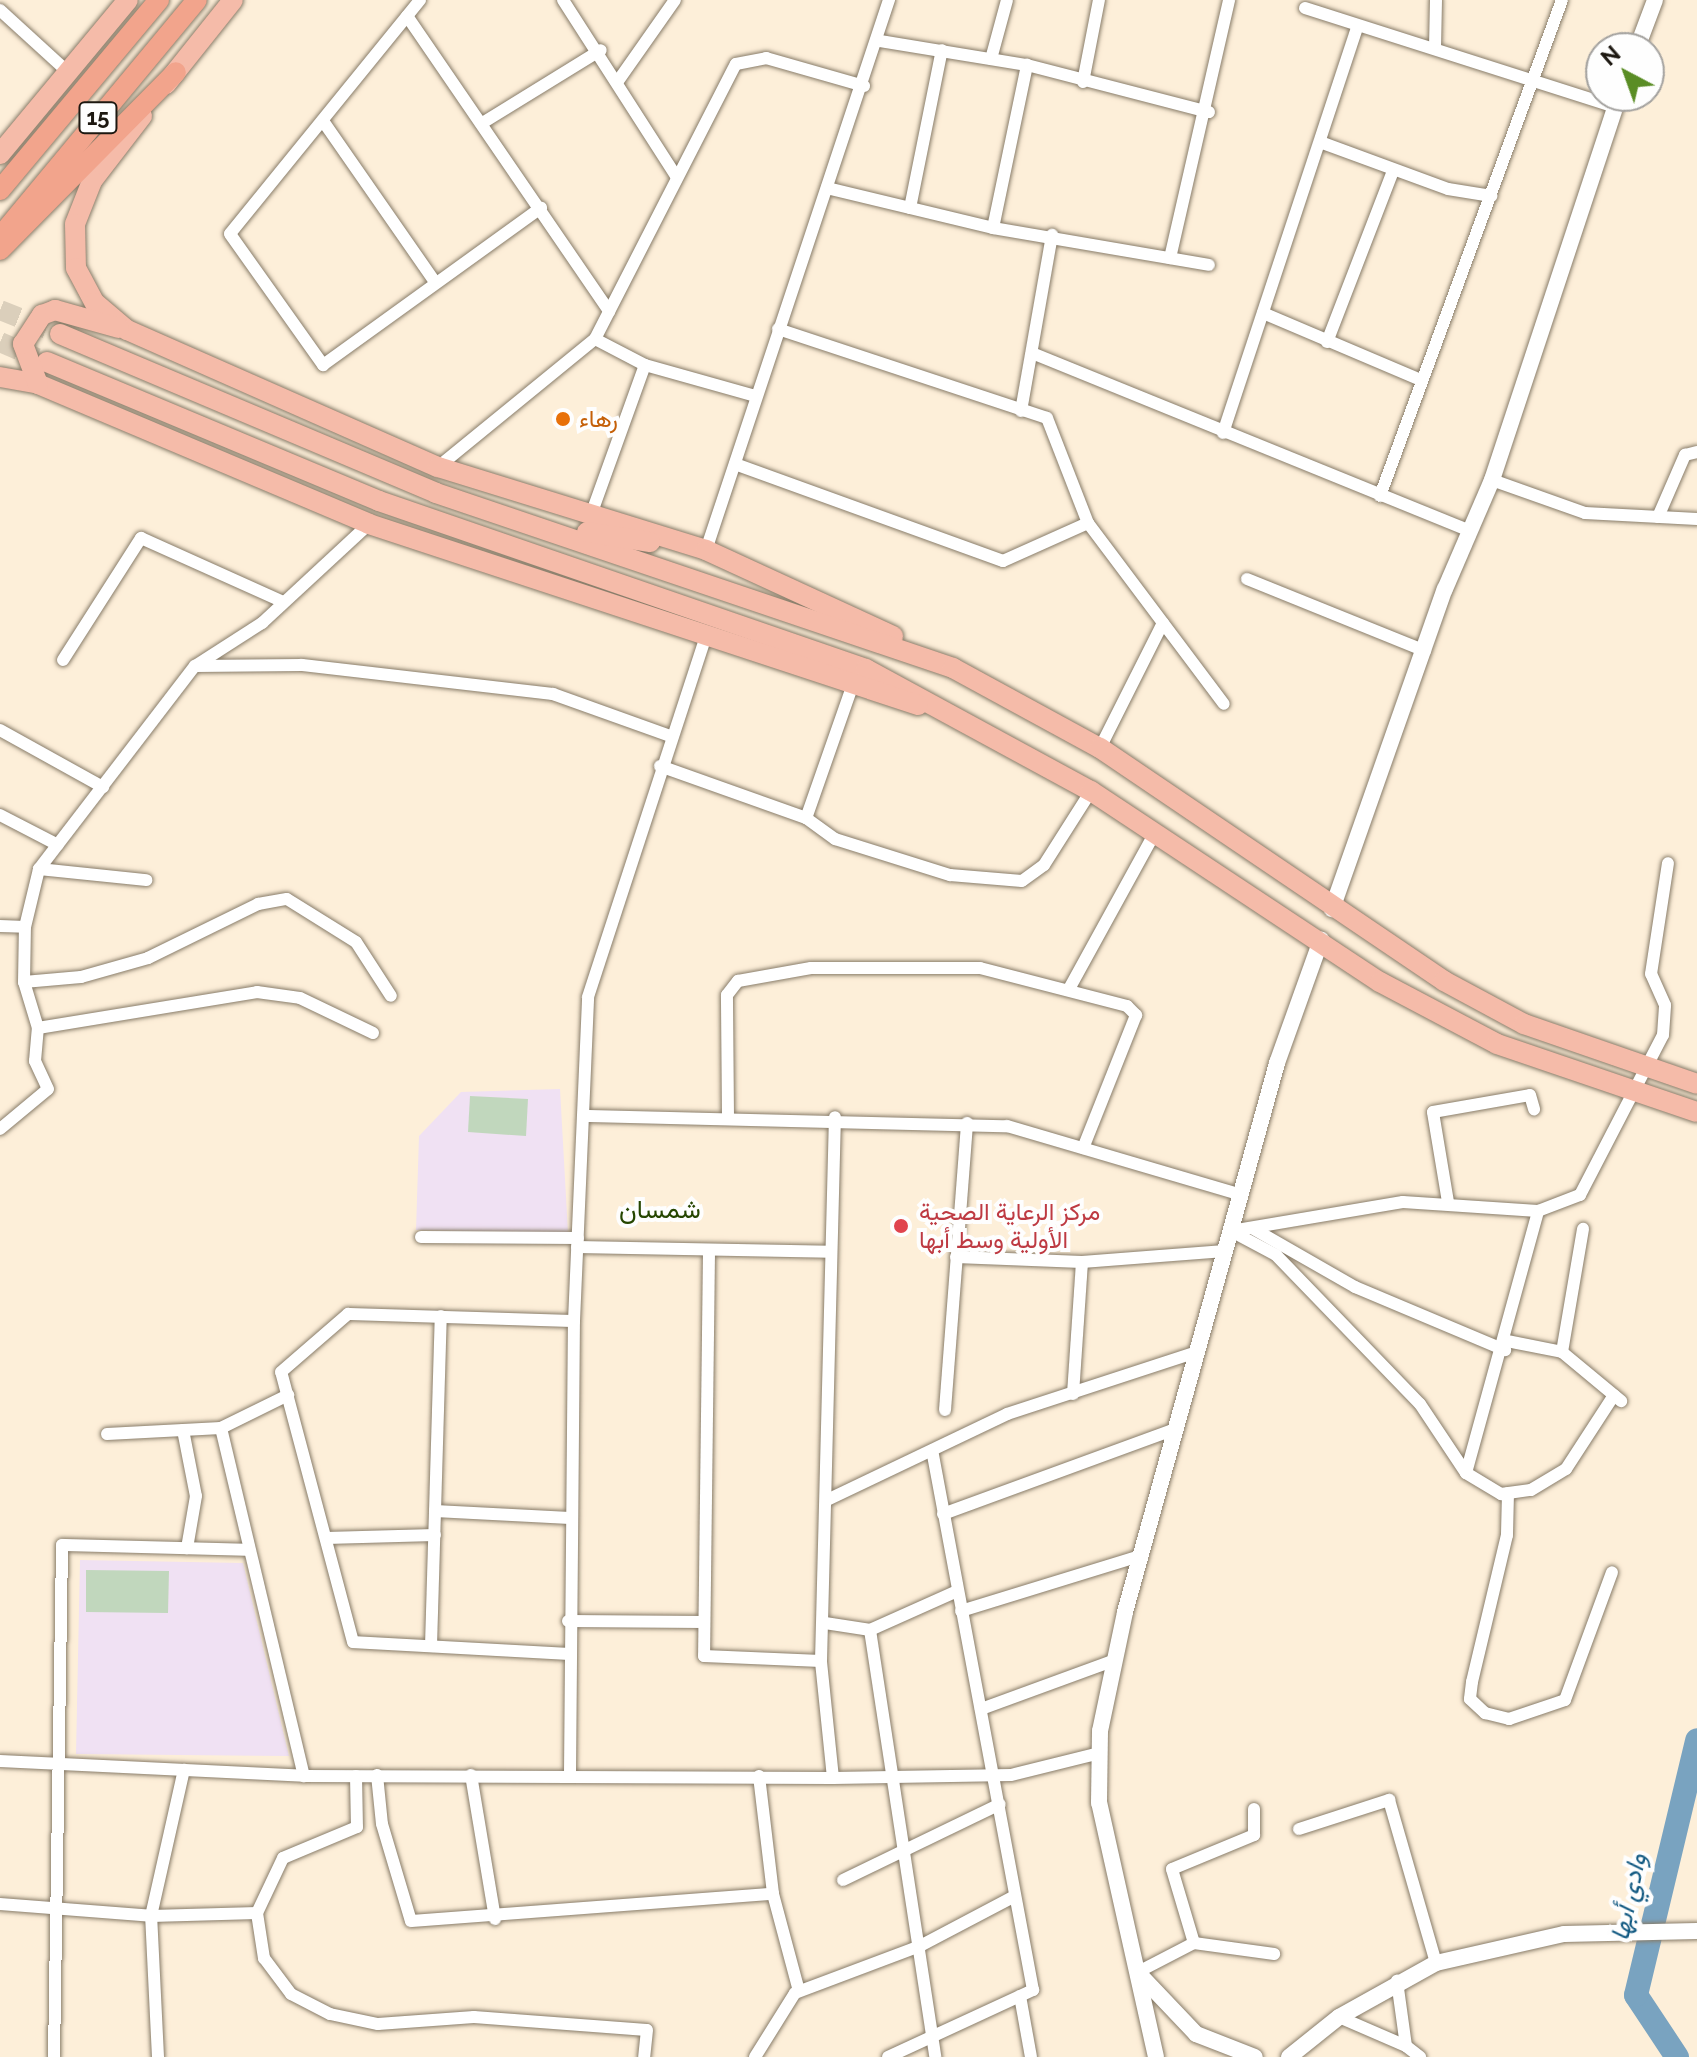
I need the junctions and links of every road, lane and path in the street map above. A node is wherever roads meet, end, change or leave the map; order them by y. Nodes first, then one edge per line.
1 (128, 0) edge
2 (159, 0) edge
3 (197, 0) edge
4 (233, 0) edge
5 (420, 0) edge
6 (563, 0) edge
7 (675, 0) edge
8 (889, 0) edge
9 (1007, 0) edge
10 (1099, 0) edge
11 (1229, 0) edge
12 (1436, 0) edge
13 (1562, 0) edge
14 (1655, 0) edge
15 (1305, 8) dead end
16 (0, 10) edge
17 (407, 16) junction
18 (1357, 27) junction
19 (1643, 32) edge
20 (880, 41) junction
21 (1435, 48) junction
22 (601, 50) junction
23 (942, 50) junction
24 (991, 59) junction
25 (1027, 65) junction
26 (68, 72) junction
27 (176, 72) junction
28 (1534, 79) junction
29 (618, 81) junction
30 (1083, 82) junction
31 (864, 86) junction
32 (1585, 93) edge
33 (1209, 112) junction
34 (1613, 112) edge
35 (62, 115) junction
36 (323, 121) junction
37 (484, 122) junction
38 (1320, 142) junction
39 (0, 154) edge
40 (1393, 171) junction
41 (676, 176) junction
42 (0, 178) edge
43 (827, 188) junction
44 (0, 190) edge
45 (1491, 196) junction
46 (541, 208) junction
47 (910, 208) junction
48 (993, 228) junction
49 (1052, 235) junction
50 (0, 237) edge
51 (0, 250) edge
52 (1170, 258) junction
53 (1209, 265) dead end
54 (435, 282) junction
55 (609, 311) junction
56 (1263, 313) junction
57 (778, 329) junction
58 (127, 330) junction
59 (60, 334) tunnel mouth
60 (595, 339) junction
61 (1327, 342) junction
62 (1032, 353) junction
63 (47, 362) tunnel mouth
64 (645, 365) junction
65 (0, 377) edge
66 (1421, 380) junction
67 (38, 384) junction
68 (752, 395) junction
69 (1021, 411) junction
70 (1223, 433) junction
71 (1697, 452) edge
72 (735, 464) junction
73 (438, 467) junction
74 (1492, 480) junction
75 (1380, 496) junction
76 (592, 512) junction
77 (1658, 517) junction
78 (1697, 519) edge
79 (1088, 523) junction
80 (369, 524) junction
81 (530, 524) junction
82 (1467, 530) junction
83 (513, 547) junction
84 (706, 550) junction
85 (1247, 579) dead end
86 (281, 601) junction
87 (644, 616) junction
88 (1163, 623) junction
89 (705, 638) junction
90 (1425, 651) junction
91 (63, 660) dead end
92 (195, 666) junction
93 (953, 668) junction
94 (852, 687) junction
95 (1224, 704) dead end
96 (956, 715) junction
97 (0, 730) edge
98 (670, 736) junction
99 (1100, 748) junction
100 (660, 766) junction
101 (103, 787) junction
102 (1091, 791) junction
103 (0, 815) edge
104 (806, 818) junction
105 (1156, 831) junction
106 (58, 845) junction
107 (1668, 863) dead end
108 (39, 869) junction
109 (146, 880) dead end
110 (1332, 909) junction
111 (0, 926) edge
112 (25, 927) junction
113 (1321, 940) junction
114 (24, 982) junction
115 (1069, 989) junction
116 (391, 996) dead end
117 (38, 1028) junction
118 (373, 1033) dead end
119 (1646, 1066) junction
120 (1697, 1084) edge
121 (1637, 1091) junction
122 (1534, 1109) dead end
123 (1697, 1112) edge
124 (585, 1116) junction
125 (728, 1117) junction
126 (835, 1117) junction
127 (967, 1123) junction
128 (0, 1129) edge
129 (1083, 1148) junction
130 (1241, 1195) junction
131 (1448, 1202) junction
132 (1538, 1211) junction
133 (1252, 1228) junction
134 (1583, 1229) dead end
135 (1231, 1231) junction
136 (421, 1237) dead end
137 (578, 1242) junction
138 (1225, 1251) junction
139 (709, 1252) junction
140 (830, 1252) junction
141 (956, 1257) junction
142 (1082, 1262) junction
143 (441, 1316) junction
144 (574, 1321) junction
145 (1506, 1346) junction
146 (1197, 1352) junction
147 (1562, 1352) junction
148 (1073, 1394) junction
149 (288, 1395) junction
150 (945, 1410) dead end
151 (221, 1428) junction
152 (1175, 1429) junction
153 (183, 1430) junction
154 (107, 1434) dead end
155 (932, 1450) junction
156 (1466, 1473) junction
157 (1508, 1493) junction
158 (827, 1500) junction
159 (435, 1511) junction
160 (943, 1514) junction
161 (570, 1518) junction
162 (435, 1535) junction
163 (326, 1538) junction
164 (187, 1548) junction
165 (249, 1550) junction
166 (1143, 1555) junction
167 (1612, 1572) dead end
168 (957, 1591) junction
169 (961, 1611) junction
170 (568, 1621) junction
171 (704, 1622) junction
172 (825, 1623) junction
173 (870, 1630) junction
174 (431, 1646) junction
175 (568, 1654) junction
176 (1115, 1660) junction
177 (821, 1661) junction
178 (981, 1709) junction
179 (1100, 1753) junction
180 (0, 1761) edge
181 (57, 1765) junction
182 (184, 1770) junction
183 (570, 1774) junction
184 (377, 1775) junction
185 (471, 1775) junction
186 (996, 1775) junction
187 (304, 1776) junction
188 (356, 1776) junction
189 (759, 1776) junction
190 (898, 1776) junction
191 (833, 1778) junction
192 (1000, 1804) junction
193 (1254, 1809) dead end
194 (1299, 1829) dead end
195 (907, 1849) junction
196 (843, 1880) dead end
197 (773, 1894) junction
198 (1015, 1896) junction
199 (0, 1904) edge
200 (58, 1907) junction
201 (257, 1913) junction
202 (151, 1916) junction
203 (495, 1919) junction
204 (1694, 1931) edge
205 (1194, 1943) junction
206 (920, 1946) junction
207 (1274, 1954) dead end
208 (1436, 1963) junction
209 (1138, 1972) junction
210 (1397, 1981) junction
211 (799, 1991) junction
212 (1020, 1996) junction
213 (1339, 2017) junction
214 (932, 2032) junction
215 (1406, 2046) junction
216 (54, 2057) edge
217 (158, 2057) edge
218 (644, 2057) edge
219 (755, 2057) edge
220 (888, 2057) edge
221 (935, 2057) edge
222 (1031, 2057) edge
223 (1156, 2057) edge
224 (1255, 2057) edge
225 (1289, 2057) edge
226 (1420, 2057) edge

1 - 26 main road
2 - 35 highway, 15
3 - 50 highway, 15
4 - 27 main road
5 - 17 street
6 - 22 street
7 - 29 street
8 - 20 street
9 - 24 street
10 - 30 street
11 - 33 street
12 - 21 street
13 - 28 street
14 - 19 street
15 - 18 street
16 - 26 street
17 - 36 street
17 - 37 street
18 - 21 street
18 - 38 street
20 - 23 street
20 - 31 street
21 - 28 street
22 - 29 street
22 - 37 street
23 - 24 street
23 - 47 street
24 - 25 street
25 - 30 street
25 - 48 street
26 - 39 main road
27 - 51 highway
27 - 58 main road
28 - 32 street
28 - 45 street
29 - 41 street
30 - 33 street
31 - 41 street
31 - 43 street
33 - 52 street
34 - 74 street
35 - 42 highway
35 - 44 highway, 15
36 - 54 street
36 - 54 street
37 - 46 street
38 - 40 street
38 - 56 street
40 - 45 street
40 - 61 street
41 - 55 street
43 - 47 street
43 - 57 street
45 - 66 street
46 - 54 street
46 - 55 street
47 - 48 street
48 - 49 street
49 - 52 street
49 - 62 street
52 - 53 street
55 - 60 street
56 - 61 street
56 - 70 street
57 - 68 street
57 - 69 street
58 - 67 main road
58 - 73 main road
59 - 81 main road
60 - 64 street
60 - 73 street
61 - 66 street
62 - 69 street
62 - 70 street
63 - 83 main road
64 - 68 street
64 - 76 street
65 - 67 main road
66 - 75 street
67 - 80 main road
68 - 72 street
69 - 79 street
70 - 75 street
71 - 77 street
72 - 79 street
72 - 84 street
73 - 76 main road
74 - 77 street
74 - 82 street
75 - 82 street
76 - 84 main road
77 - 78 street
79 - 88 street
80 - 86 street
80 - 87 main road
81 - 84 main road
81 - 93 main road
82 - 90 street
83 - 87 main road
83 - 96 main road
84 - 93 main road
85 - 90 street
86 - 91 street
86 - 92 street
87 - 89 main road
88 - 95 street
88 - 99 street
89 - 94 main road
89 - 98 street
90 - 110 street
92 - 98 street
92 - 101 street
93 - 99 main road
94 - 96 main road
94 - 104 street
96 - 102 main road
97 - 101 street
98 - 100 street
99 - 110 main road
100 - 104 street
100 - 124 street
101 - 106 street
102 - 104 street
102 - 105 main road
103 - 106 street
105 - 113 main road
105 - 115 street
106 - 108 street
107 - 119 street
108 - 109 street
108 - 112 street
110 - 119 main road
111 - 112 street
112 - 114 street
113 - 121 main road
113 - 130 street
114 - 116 street
114 - 117 street
115 - 125 street
115 - 129 street
117 - 118 street
117 - 128 street
119 - 120 main road
119 - 121 street
121 - 123 main road
121 - 132 street
122 - 131 street
124 - 125 street
124 - 137 street
125 - 126 street
126 - 127 street
126 - 140 street
127 - 129 street
127 - 141 street
129 - 130 street
130 - 135 street
131 - 132 street
131 - 133 street
132 - 145 street
133 - 135 street
133 - 145 street
134 - 147 street
135 - 138 street
135 - 156 street
136 - 137 street
137 - 139 street
137 - 144 street
138 - 142 street
138 - 146 street
139 - 140 street
139 - 171 street
140 - 158 street
141 - 142 street
141 - 150 street
142 - 148 street
143 - 144 street
143 - 149 street
143 - 159 street
144 - 161 street
145 - 147 street
145 - 156 street
146 - 148 street
146 - 152 street
147 - 157 street
148 - 155 street
149 - 151 street
149 - 163 street
151 - 153 street
151 - 165 street
152 - 160 street
152 - 166 street
153 - 154 street
153 - 164 street
155 - 158 street
155 - 160 street
156 - 157 street
157 - 167 street
158 - 172 street
159 - 161 street
159 - 162 street
160 - 168 street
161 - 170 street
162 - 163 street
162 - 174 street
163 - 174 street
164 - 165 street
164 - 181 street
165 - 187 street
166 - 169 street
166 - 176 street
168 - 169 street
168 - 173 street
169 - 178 street
170 - 171 street
170 - 175 street
171 - 177 street
172 - 173 street
172 - 177 street
173 - 190 street
174 - 175 street
175 - 183 street
176 - 178 street
176 - 179 street
177 - 191 street
178 - 186 street
179 - 186 street
179 - 209 street
180 - 181 street
181 - 182 street
181 - 200 street
182 - 187 street
182 - 202 street
183 - 185 street
183 - 189 street
184 - 185 street
184 - 188 street
184 - 203 street
185 - 203 street
186 - 190 street
186 - 192 street
187 - 188 street
188 - 201 street
189 - 191 street
189 - 197 street
190 - 191 street
190 - 195 street
192 - 195 street
192 - 198 street
193 - 205 street
194 - 208 street
195 - 196 street
195 - 206 street
197 - 203 street
197 - 211 street
198 - 206 street
198 - 212 street
199 - 200 street
200 - 202 street
200 - 216 street
201 - 202 street
201 - 218 street
202 - 217 street
204 - 208 street
205 - 207 street
205 - 209 street
206 - 211 street
206 - 214 street
208 - 210 street
209 - 223 street
209 - 224 street
210 - 213 street
210 - 215 street
211 - 219 street
212 - 214 street
212 - 222 street
213 - 215 street
213 - 225 street
214 - 220 street
214 - 221 street
215 - 226 street

